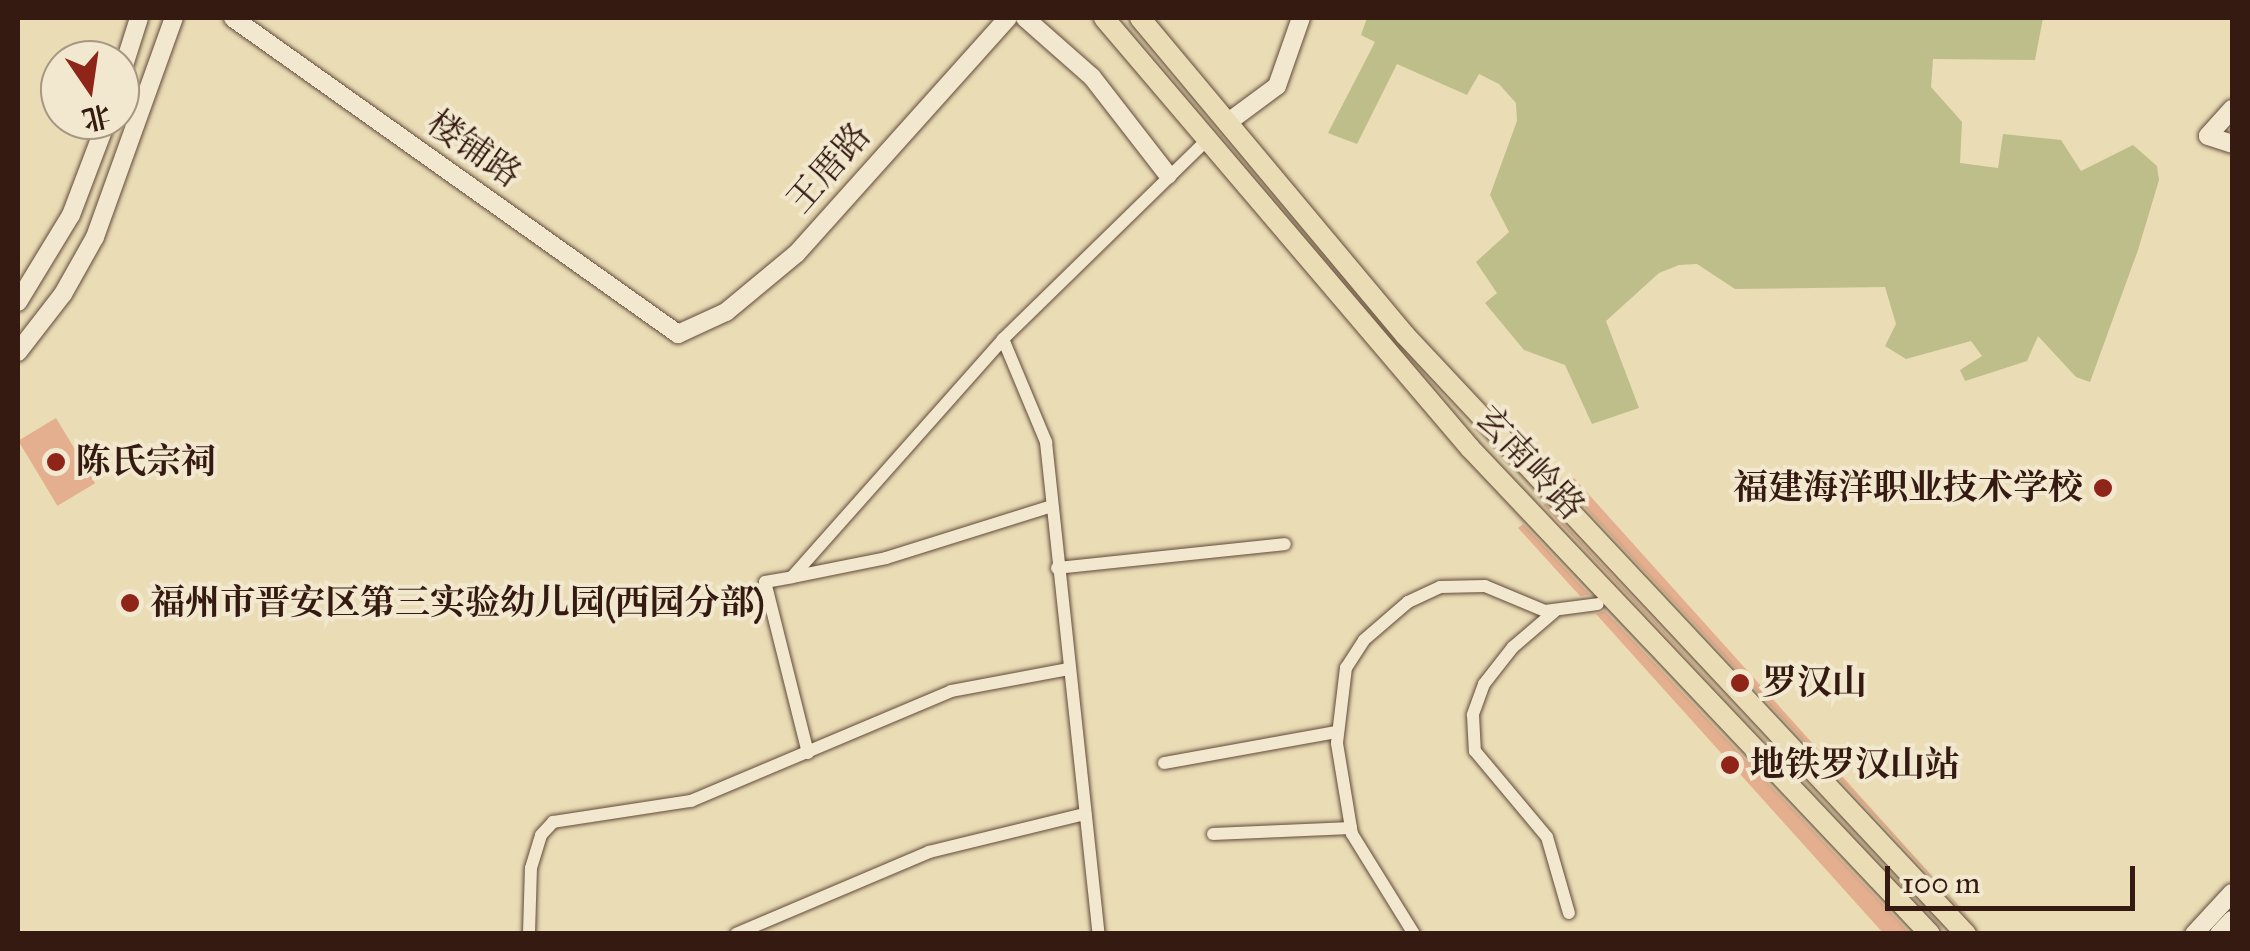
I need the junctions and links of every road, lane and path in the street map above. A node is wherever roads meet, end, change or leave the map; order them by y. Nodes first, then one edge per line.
1 (174, 18) edge
2 (233, 18) edge
3 (1008, 18) edge
4 (1025, 18) edge
5 (1104, 18) edge
6 (1140, 18) edge
7 (1302, 18) edge
8 (2232, 108) edge
9 (1228, 123) junction
10 (99, 140) edge
11 (1206, 141) junction
12 (2232, 144) edge
13 (1168, 175) junction
14 (18, 302) edge
15 (678, 334) joint
16 (1003, 338) junction
17 (18, 352) edge
18 (1052, 506) junction
19 (1285, 544) dead end
20 (1058, 568) junction
21 (792, 577) junction
22 (1598, 604) dead end
23 (1554, 612) junction
24 (1068, 669) junction
25 (1337, 732) junction
26 (808, 753) junction
27 (1164, 764) dead end
28 (1085, 814) junction
29 (1352, 828) junction
30 (1212, 834) dead end
31 (2232, 894) edge
32 (1568, 914) dead end
33 (2232, 920) edge
34 (529, 934) edge
35 (736, 934) edge
36 (1099, 934) edge
37 (1414, 934) edge
38 (1930, 934) edge
39 (1966, 934) edge
40 (2194, 934) edge
41 (2219, 934) edge

1 - 17 street
2 - 15 street, 楼铺路
3 - 15 street, 王厝路
4 - 13 street
5 - 11 main road, 玄南岭路
6 - 9 main road, 玄南岭路
7 - 9 street
8 - 12 street
9 - 39 main road, 玄南岭路
10 - 14 street
11 - 13 street
11 - 38 main road, 玄南岭路
13 - 16 street
16 - 18 street
16 - 21 street
18 - 20 street
18 - 21 street
19 - 20 street
20 - 24 street
21 - 26 street
22 - 23 street
23 - 25 street
23 - 32 street
24 - 26 street
24 - 28 street
25 - 27 street
25 - 29 street
26 - 34 street
28 - 35 street
28 - 36 street
29 - 30 street
29 - 37 street
31 - 40 street
33 - 41 street

